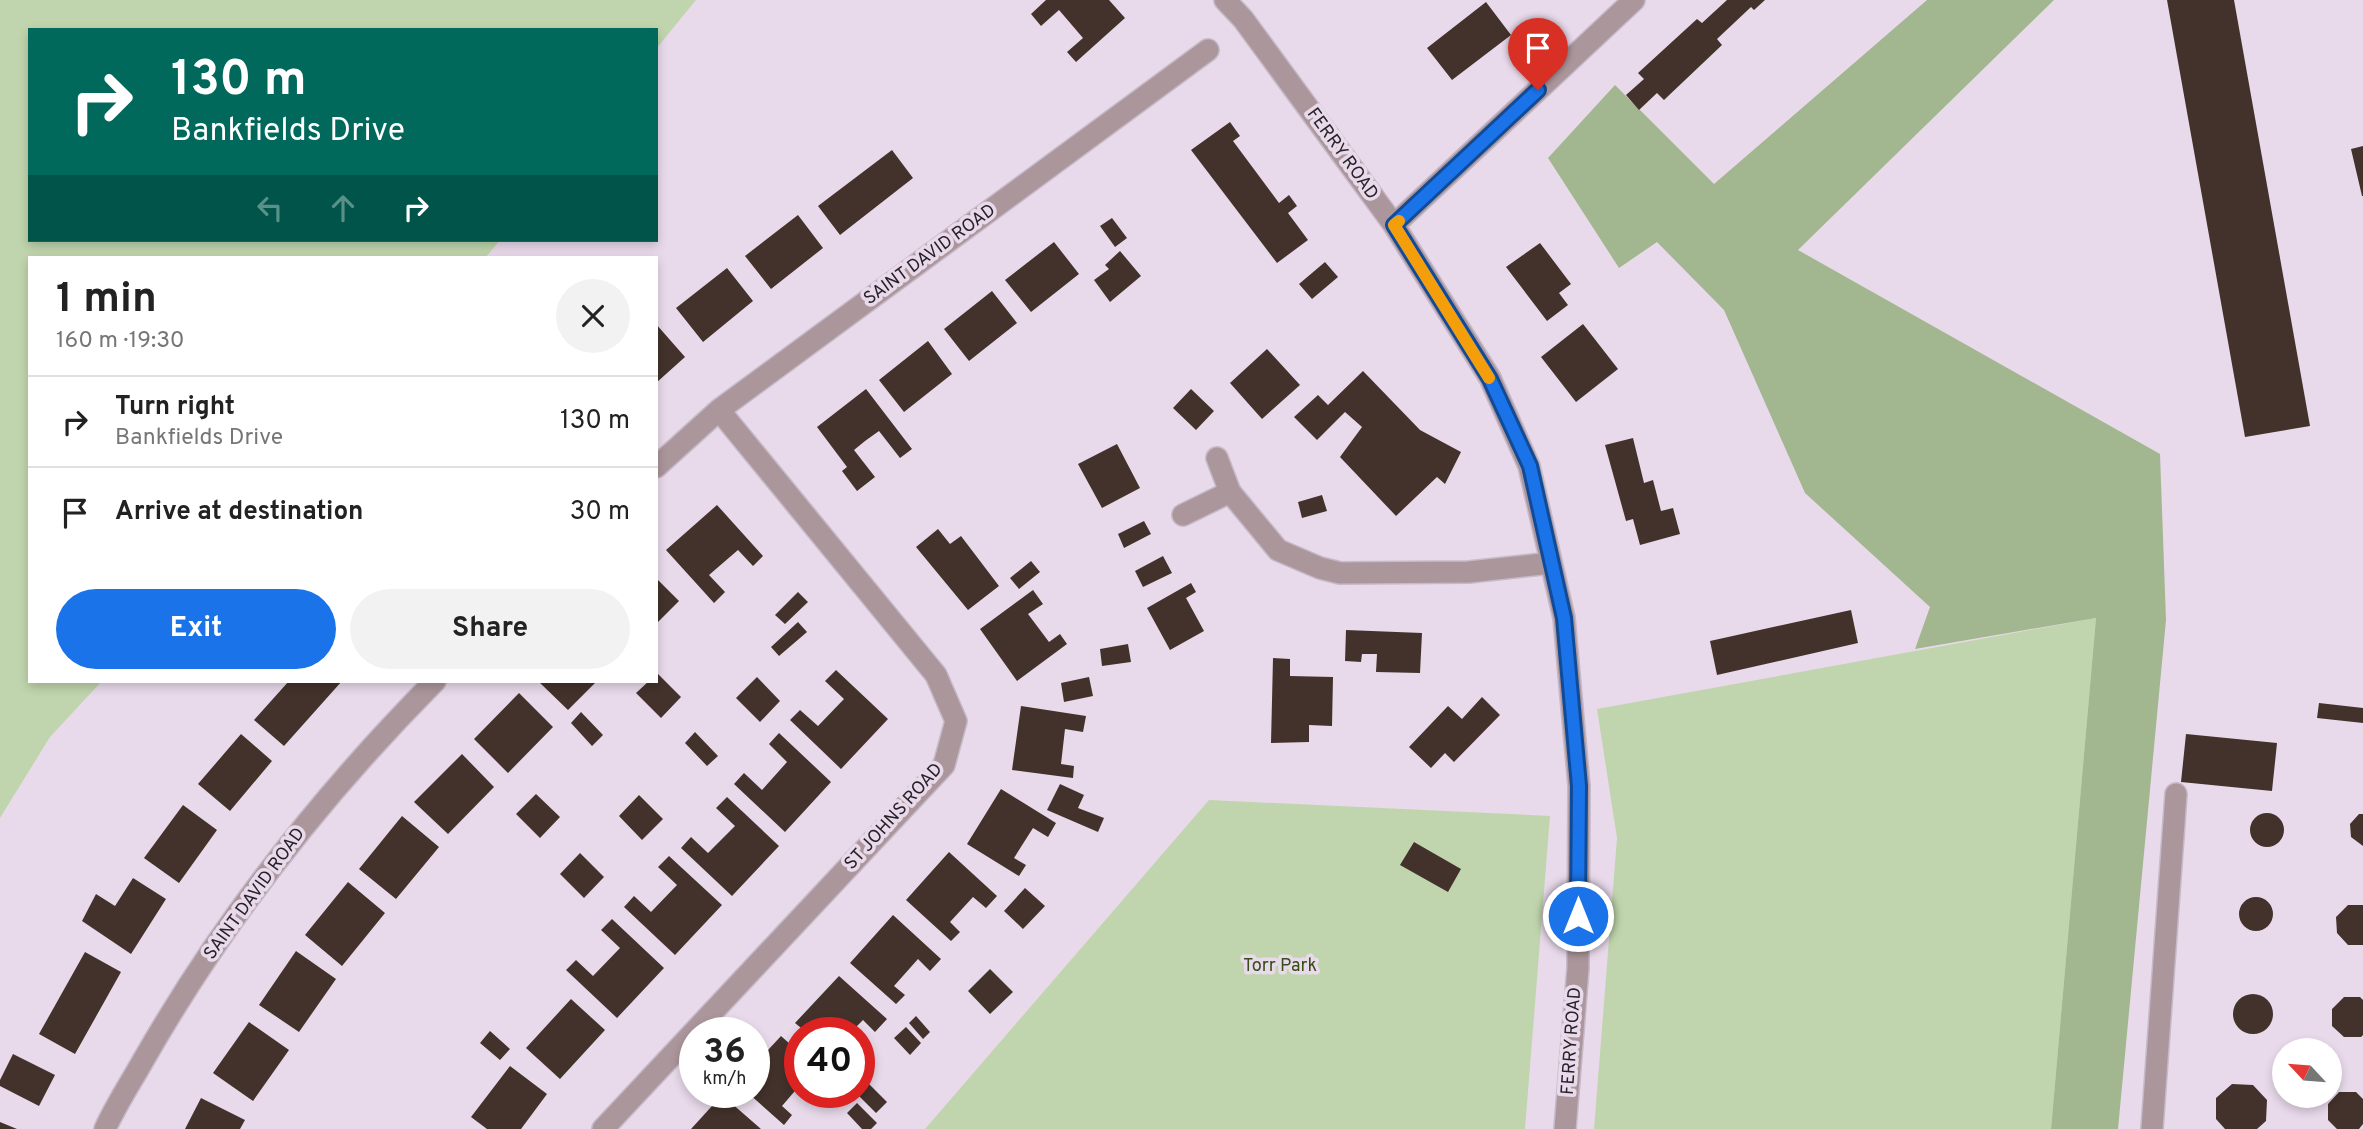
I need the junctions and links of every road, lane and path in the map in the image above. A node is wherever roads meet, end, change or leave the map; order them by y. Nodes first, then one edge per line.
1 (1225, 0) edge
2 (1634, 0) edge
3 (1208, 50) dead end
4 (1394, 225) junction
5 (719, 410) junction
6 (1217, 458) dead end
7 (658, 465) edge
8 (1230, 492) junction
9 (1183, 515) dead end
10 (1550, 563) junction
11 (433, 683) edge
12 (2176, 794) dead end
13 (105, 1129) edge
14 (603, 1129) edge
15 (1565, 1129) edge
16 (2152, 1129) edge

1 - 4 street, FERRY ROAD
2 - 4 street
3 - 5 street, SAINT DAVID ROAD
4 - 10 street, FERRY ROAD
5 - 7 street, SAINT DAVID ROAD
5 - 14 street, ST JOHNS ROAD
6 - 8 street
8 - 9 street
8 - 10 street
10 - 15 street, FERRY ROAD
11 - 13 street, SAINT DAVID ROAD
12 - 16 street

